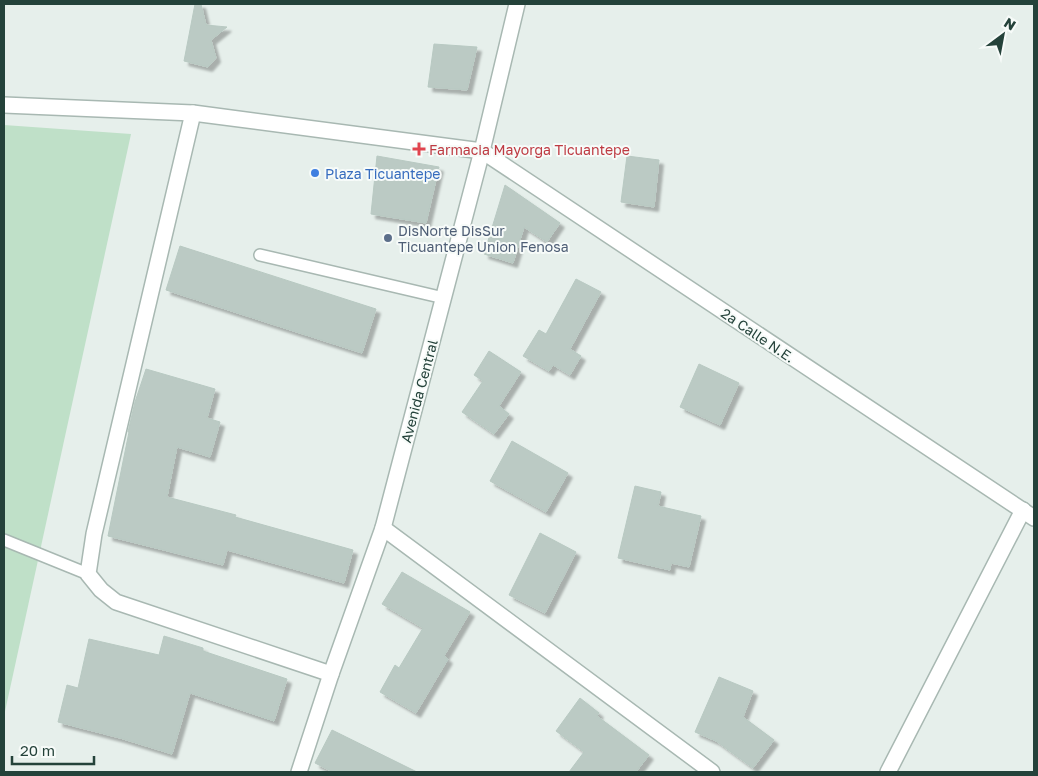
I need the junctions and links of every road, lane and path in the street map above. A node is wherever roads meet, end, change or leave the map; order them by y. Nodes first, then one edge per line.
1 (517, 4) edge
2 (4, 106) edge
3 (193, 113) junction
4 (482, 152) junction
5 (260, 256) dead end
6 (444, 298) junction
7 (1029, 514) edge
8 (383, 528) junction
9 (4, 540) edge
10 (88, 574) junction
11 (331, 674) junction
12 (299, 772) edge
13 (712, 772) edge
14 (888, 772) edge

1 - 4 street, Avenida Central
2 - 3 street
3 - 4 street
3 - 10 street
4 - 6 street, Avenida Central
4 - 7 street, 2a Calle N.E.
5 - 6 lane
6 - 8 street, Avenida Central
7 - 14 street
8 - 11 street, Avenida Central
8 - 13 street
9 - 10 lane
10 - 11 street
11 - 12 street, Avenida Central

